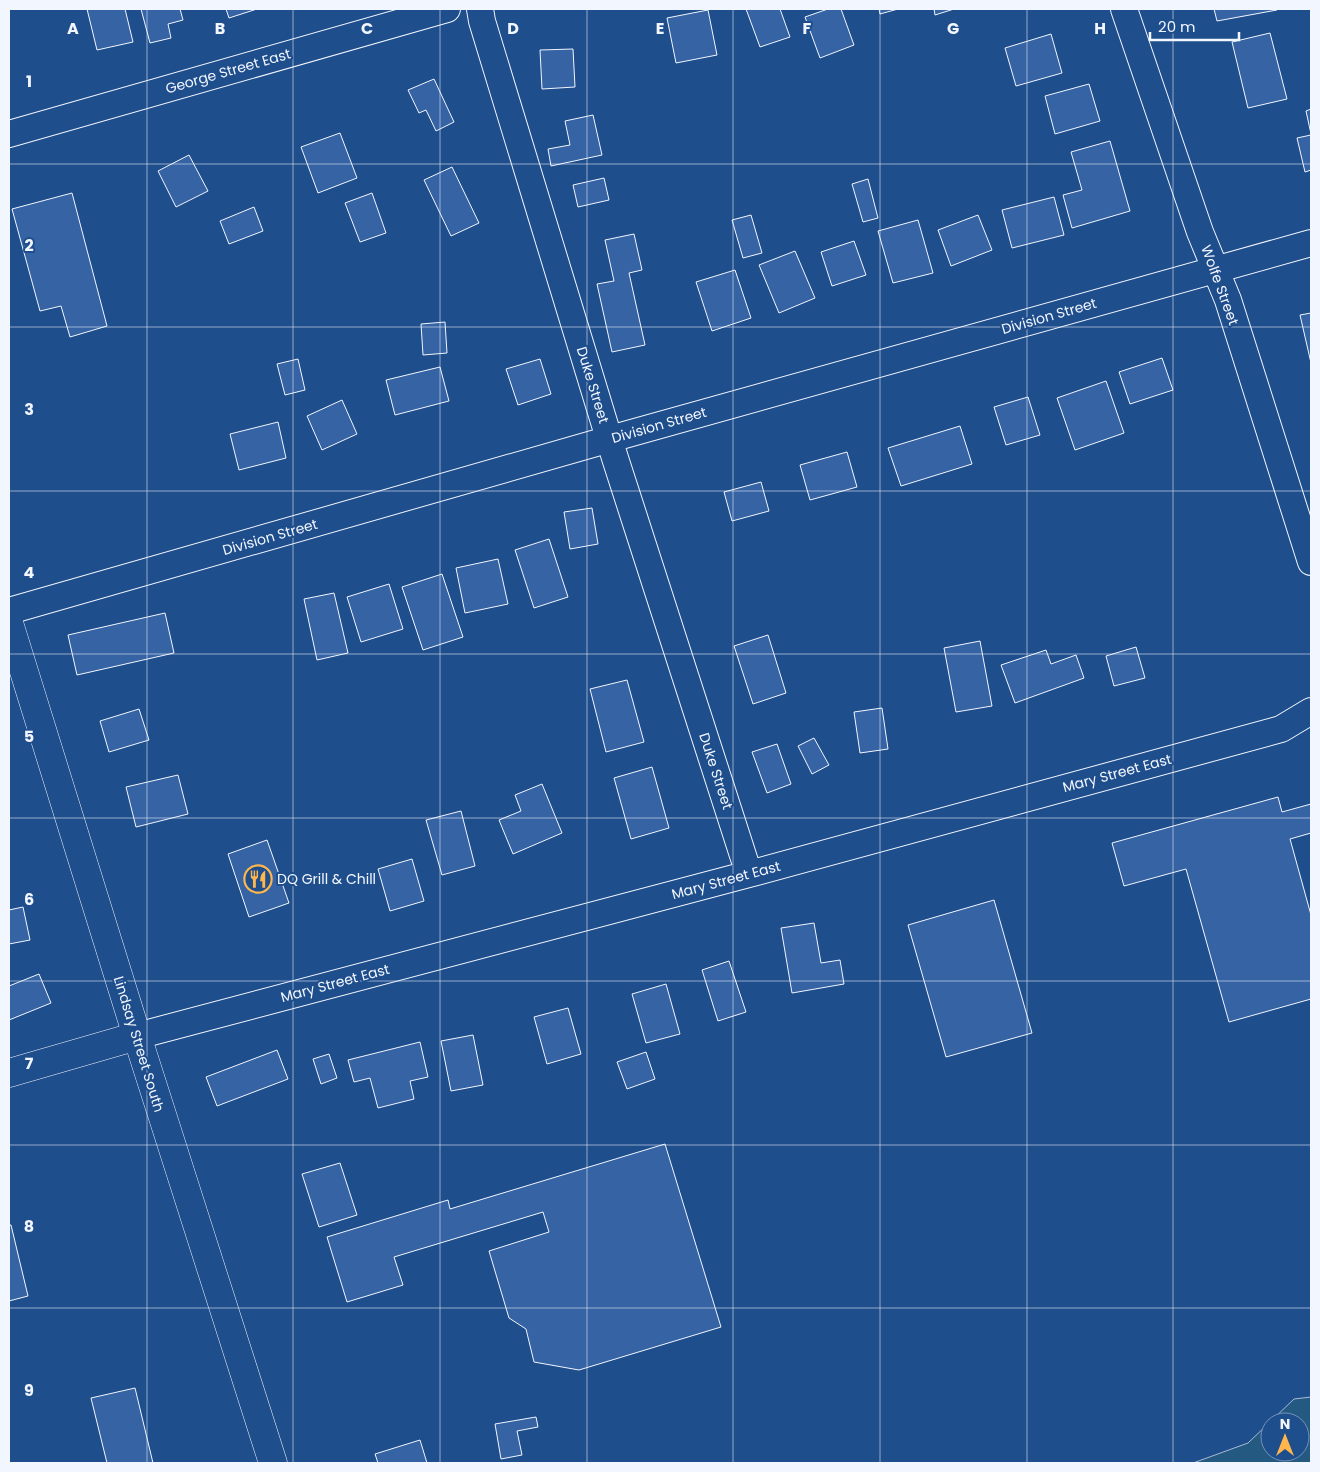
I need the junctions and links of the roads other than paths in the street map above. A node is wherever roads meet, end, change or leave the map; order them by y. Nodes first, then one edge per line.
1 (446, 9) edge
2 (480, 9) edge
3 (1124, 9) edge
4 (9, 134) edge
5 (1311, 243) edge
6 (1216, 269) junction
7 (610, 439) junction
8 (1311, 562) edge
9 (9, 611) edge
10 (9, 623) edge
11 (1311, 712) edge
12 (749, 874) junction
13 (137, 1036) junction
14 (9, 1073) edge
15 (273, 1463) edge

1 - 4 street, George Street East
2 - 7 street, Duke Street
3 - 6 street, Wolfe Street
5 - 6 street, Division Street
6 - 7 street, Division Street
6 - 8 street, Wolfe Street
7 - 9 street, Division Street
7 - 12 street, Duke Street
10 - 13 main road, Lindsay Street South
11 - 12 street, Mary Street East
12 - 13 street, Mary Street East
13 - 14 main road
13 - 15 main road, Lindsay Street South

